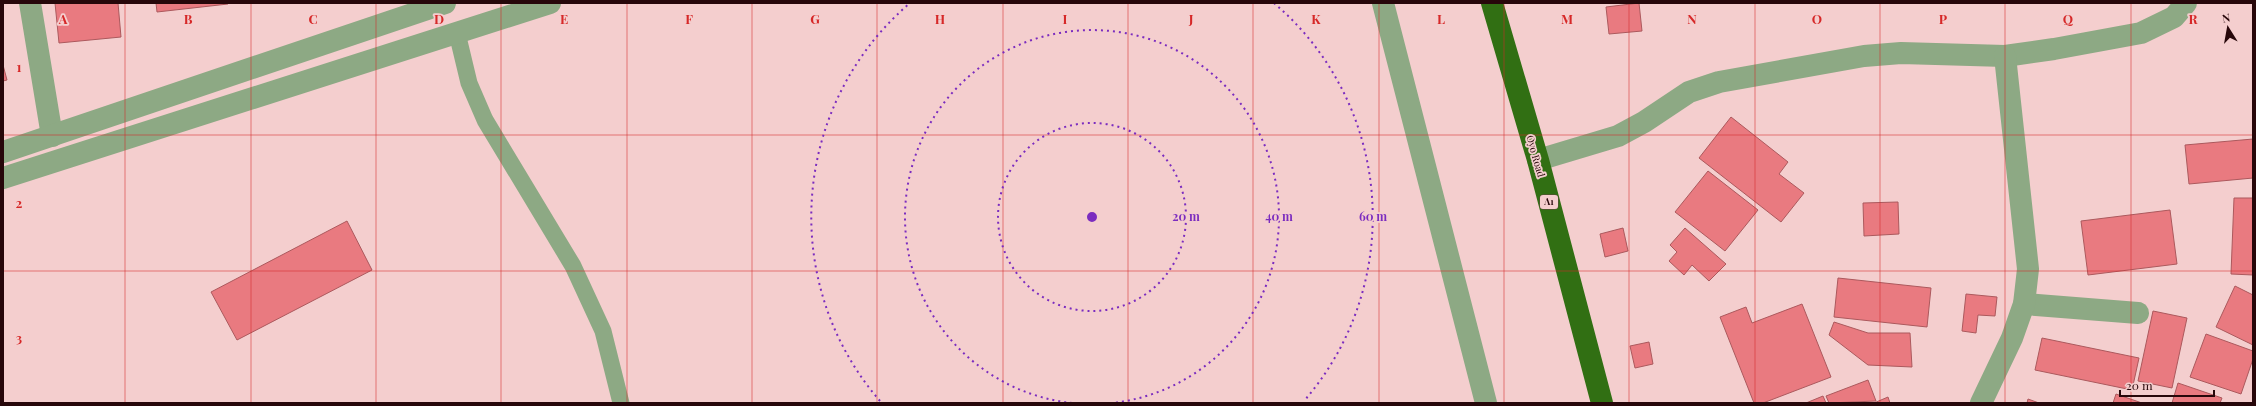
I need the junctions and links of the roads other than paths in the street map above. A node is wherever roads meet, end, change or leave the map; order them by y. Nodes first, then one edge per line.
1 (30, 3) edge
2 (445, 3) edge
3 (550, 3) edge
4 (1382, 3) edge
5 (1492, 3) edge
6 (2186, 3) edge
7 (457, 33) junction
8 (2005, 56) junction
9 (52, 136) junction
10 (3, 152) edge
11 (1538, 160) junction
12 (3, 178) edge
13 (2024, 304) junction
14 (2138, 313) dead end
15 (621, 403) edge
16 (1486, 403) edge
17 (1602, 403) edge
18 (1981, 403) edge

1 - 9 street
2 - 9 street
3 - 7 street
4 - 16 street
5 - 11 highway, Oyo Road / A1
6 - 8 street
7 - 12 street
7 - 15 lane
8 - 11 street
8 - 13 street
9 - 10 street
11 - 17 highway, Oyo Road / A1
13 - 14 street
13 - 18 street

